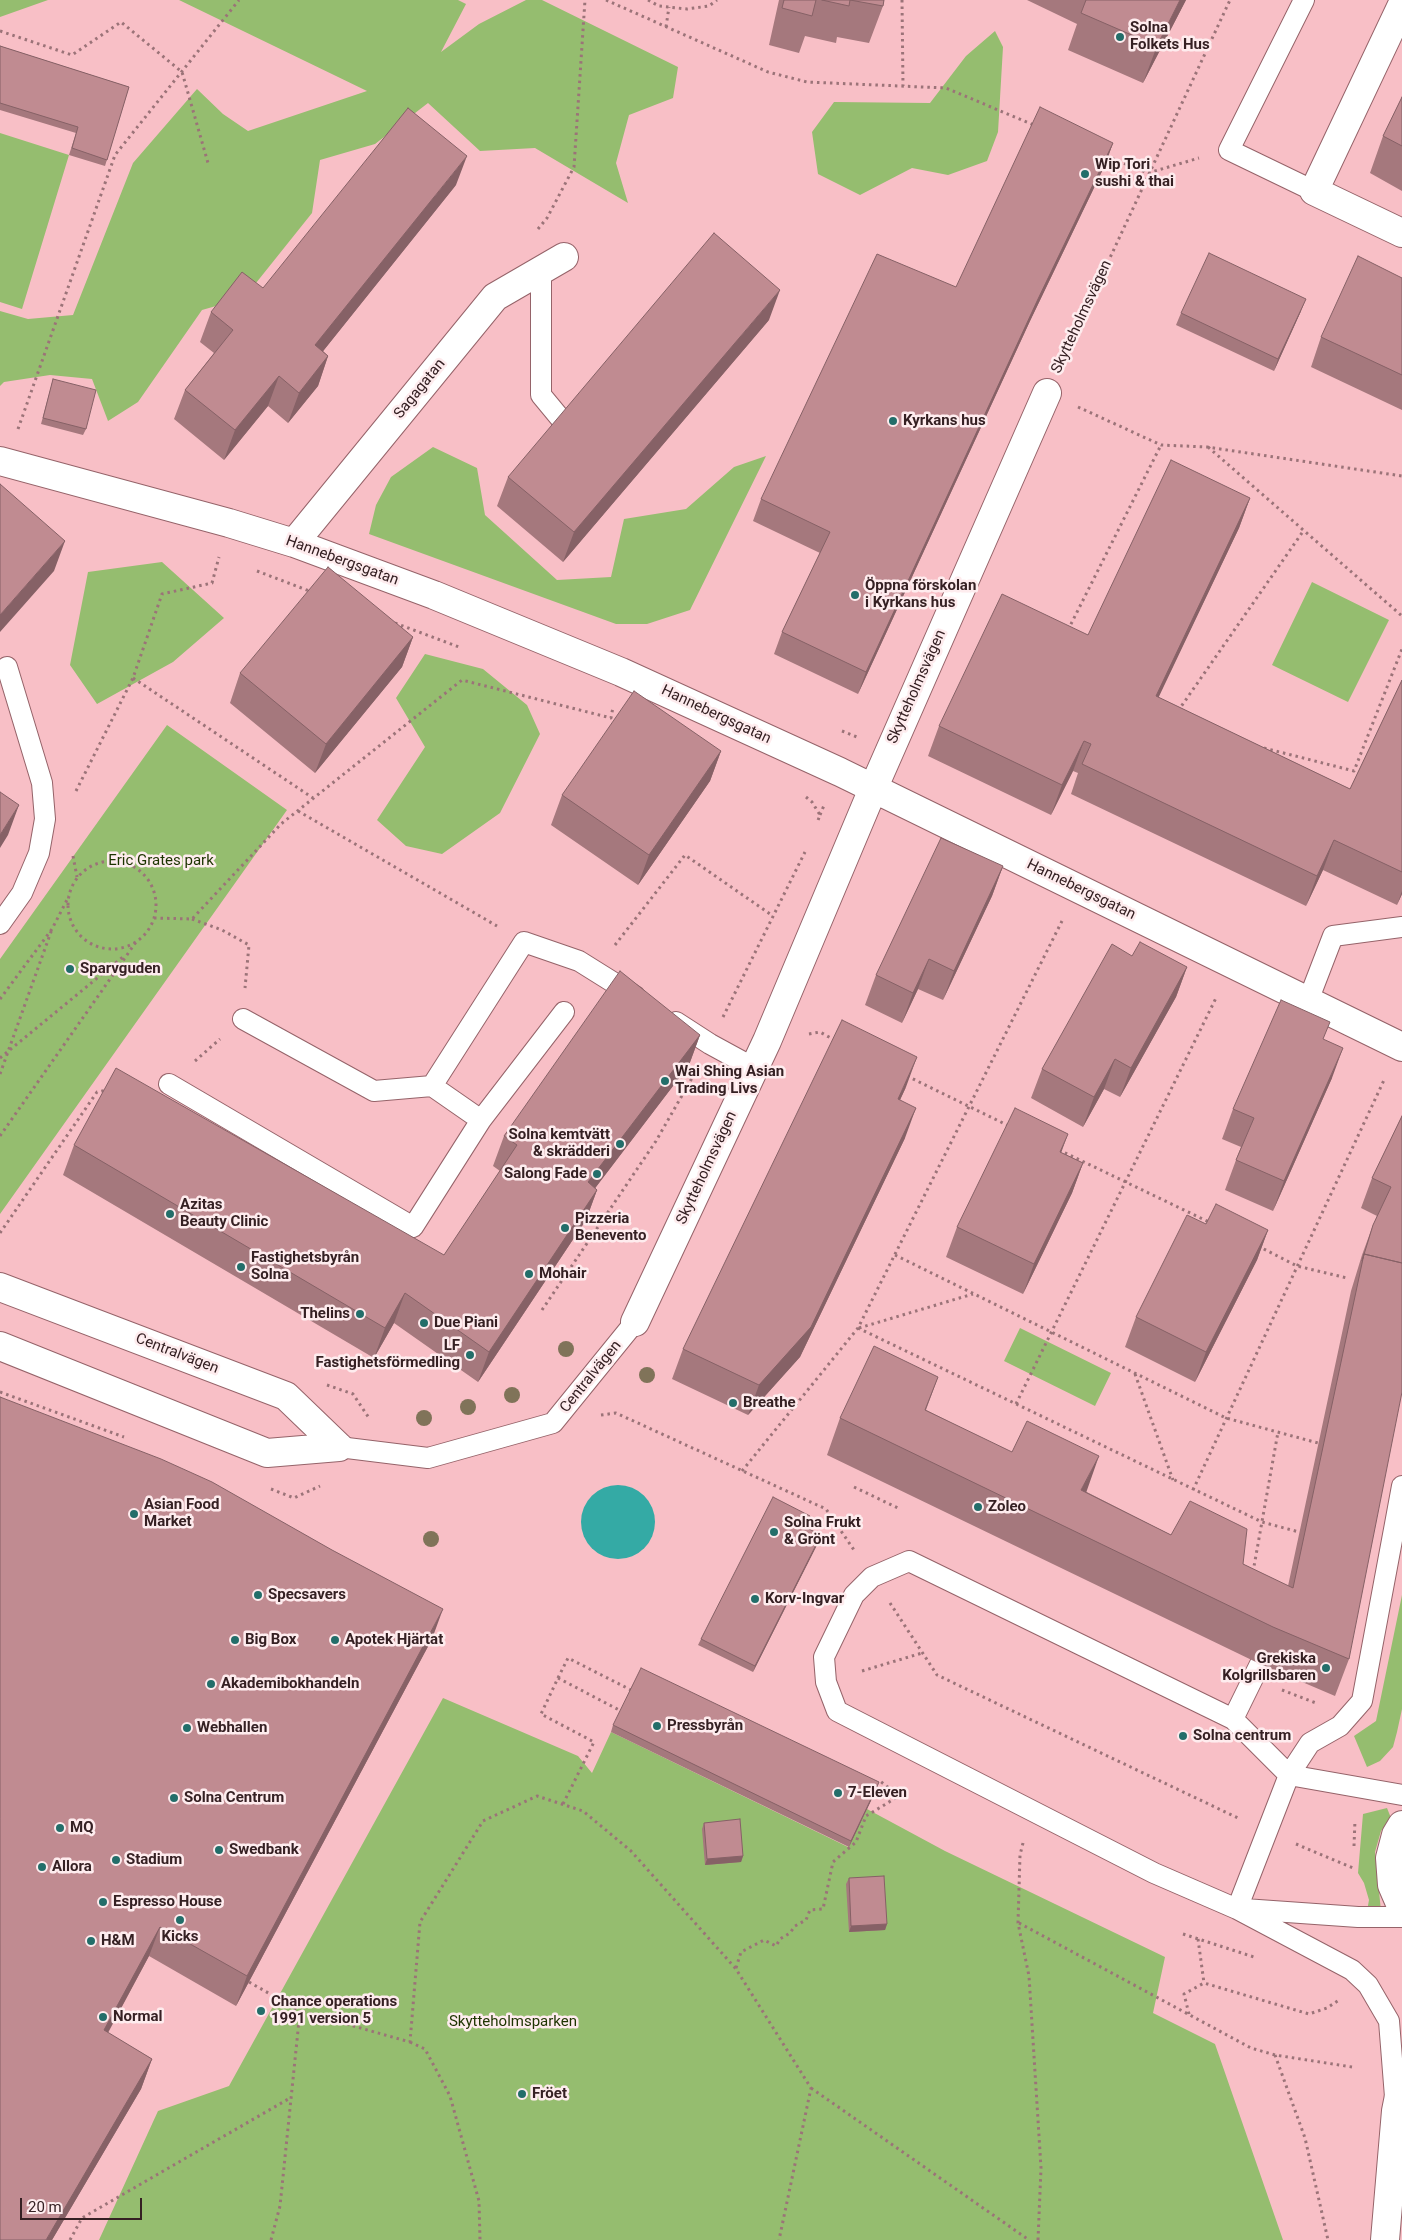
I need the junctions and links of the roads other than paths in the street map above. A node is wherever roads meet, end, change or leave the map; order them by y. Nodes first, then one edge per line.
1 (1304, 0) edge
2 (1402, 5) edge
3 (1314, 191) junction
4 (1402, 233) edge
5 (564, 257) dead end
6 (541, 271) junction
7 (1048, 393) road end
8 (560, 418) edge
9 (0, 461) edge
10 (294, 543) junction
11 (8, 667) dead end
12 (872, 788) junction
13 (0, 924) edge
14 (1402, 927) edge
15 (1308, 1001) junction
16 (564, 1012) dead end
17 (243, 1019) dead end
18 (1401, 1046) edge
19 (754, 1068) junction
20 (169, 1084) dead end
21 (432, 1086) junction
22 (481, 1120) junction
23 (0, 1287) edge
24 (635, 1322) joint
25 (0, 1346) edge
26 (338, 1447) junction
27 (1402, 1486) edge
28 (1398, 1525) edge
29 (1260, 1664) edge
30 (1233, 1719) junction
31 (1289, 1775) junction
32 (1402, 1795) edge
33 (1402, 1825) edge
34 (1402, 1908) edge
35 (1237, 1909) junction
36 (1402, 1917) edge
37 (1402, 2081) edge
38 (1396, 2111) junction
39 (1385, 2240) edge

1 - 3 lane
2 - 3 street
3 - 4 street
5 - 6 street, Sagagatan
6 - 8 lane
6 - 10 street, Sagagatan
7 - 12 street, Skytteholmsvägen
9 - 10 street, Hannebergsgatan
10 - 12 street, Hannebergsgatan
11 - 13 lane
12 - 15 street, Hannebergsgatan
12 - 19 street, Skytteholmsvägen
14 - 15 lane
15 - 18 street, Hannebergsgatan
16 - 22 lane
17 - 21 lane
19 - 21 lane
19 - 24 street, Skytteholmsvägen
20 - 22 lane
21 - 22 lane
23 - 26 street, Centralvägen
24 - 26 lane, Centralvägen
25 - 26 street, Centralvägen
27 - 28 lane
28 - 31 lane
29 - 30 lane
30 - 31 lane
30 - 35 lane
31 - 32 lane
31 - 35 lane
33 - 34 street
35 - 36 lane
35 - 38 lane
37 - 38 street
38 - 39 street

